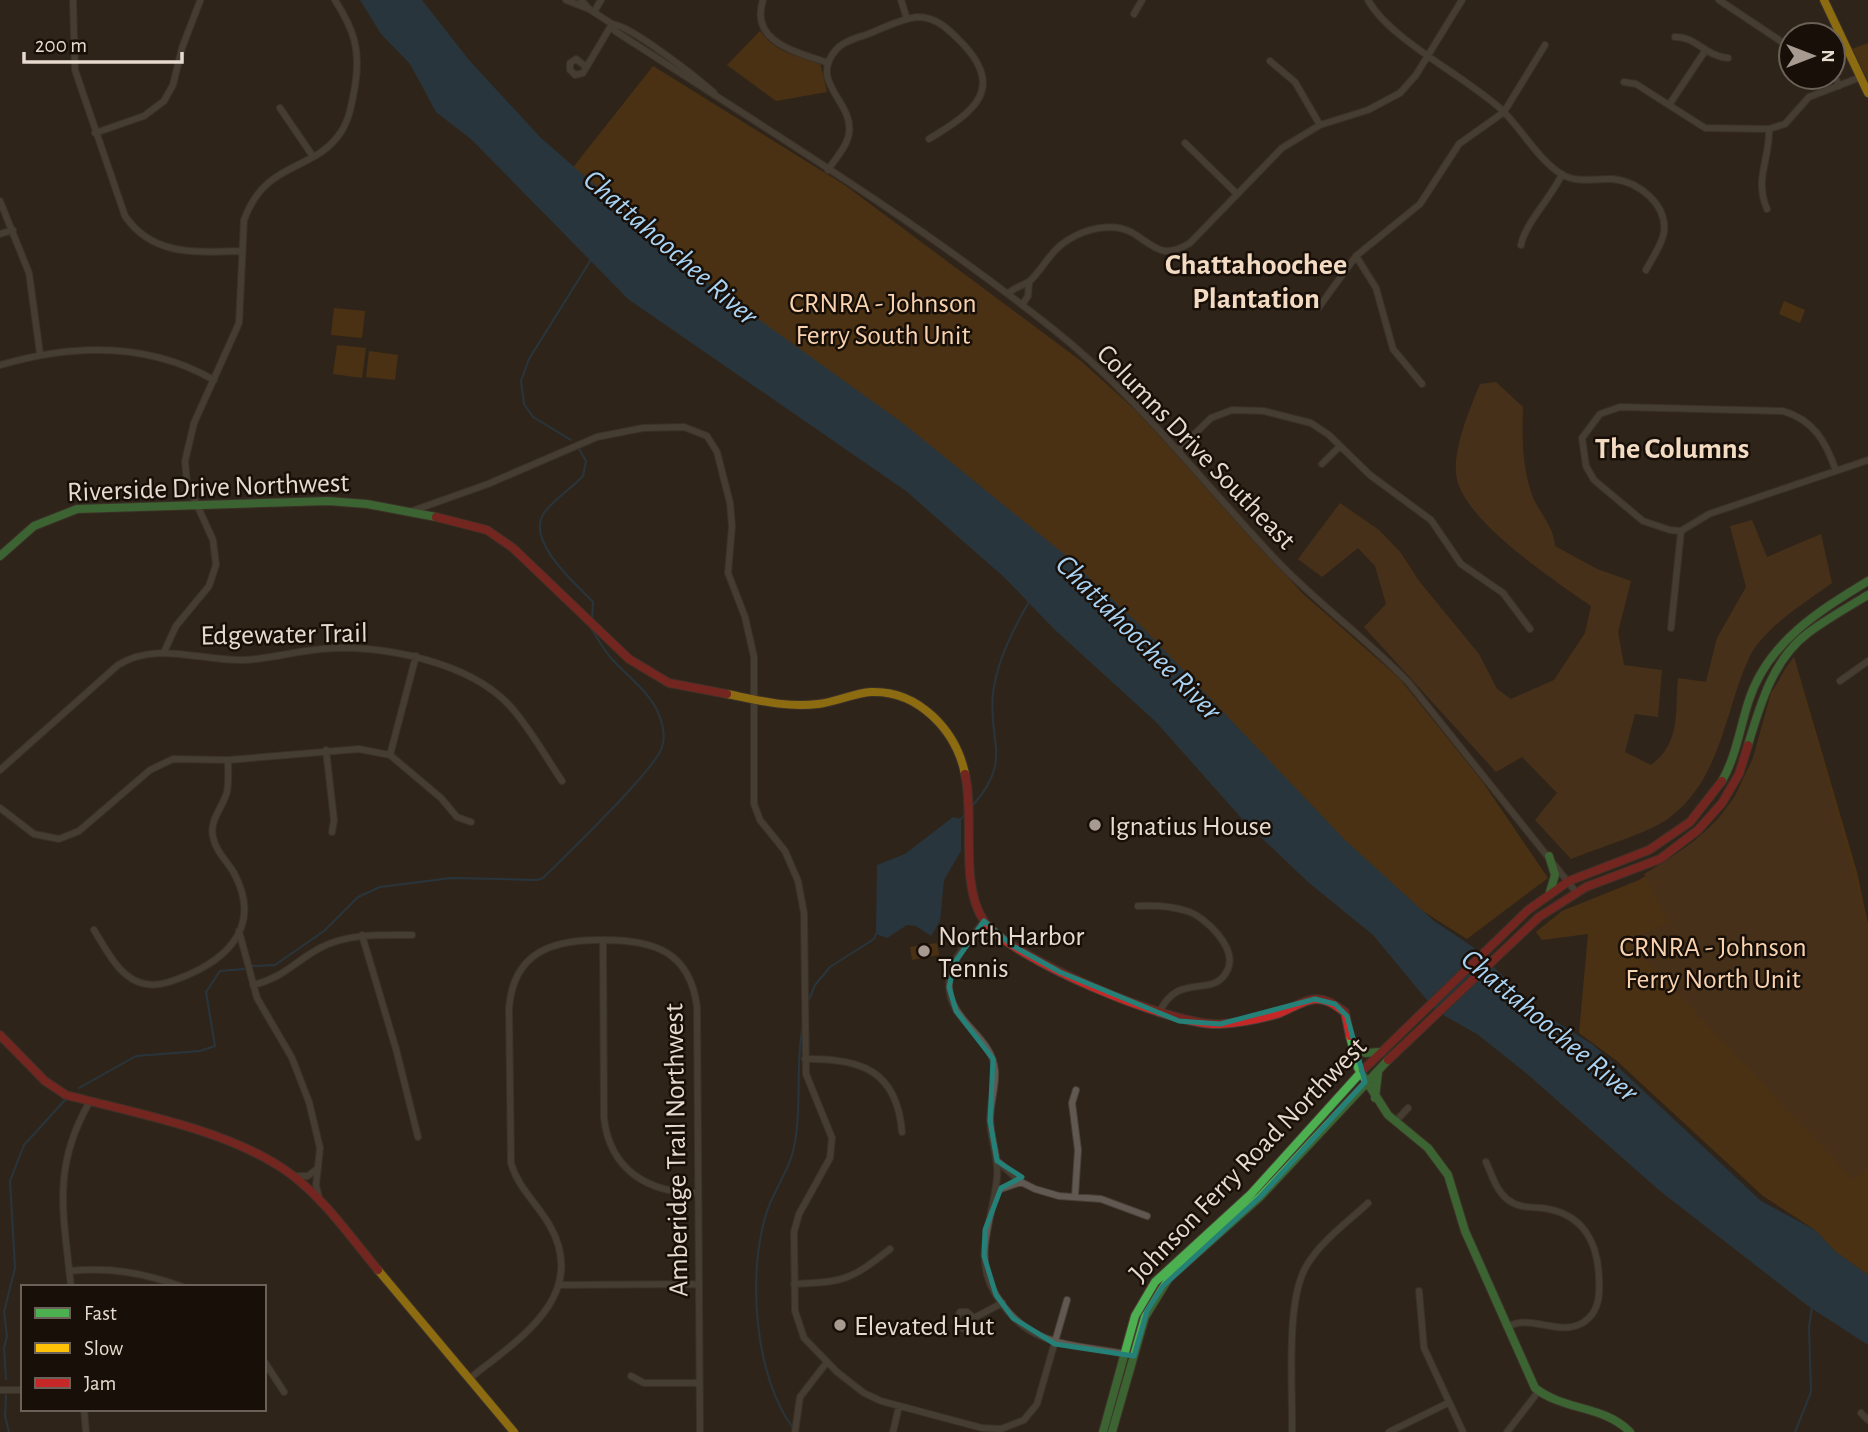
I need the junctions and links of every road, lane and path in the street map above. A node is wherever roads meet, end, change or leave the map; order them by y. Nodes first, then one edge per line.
1 (73, 0) edge
2 (335, 0) edge
3 (566, 0) edge
4 (581, 0) edge
5 (601, 0) edge
6 (764, 0) edge
7 (901, 0) edge
8 (1142, 0) edge
9 (1368, 0) edge
10 (1462, 0) edge
11 (1719, 0) edge
12 (1824, 0) edge
13 (200, 1) edge
14 (591, 11) junction
15 (1135, 15) dead end
16 (907, 19) junction
17 (612, 24) junction
18 (1675, 37) dead end
19 (1777, 39) edge
20 (1545, 45) dead end
21 (1705, 51) junction
22 (1428, 54) junction
23 (1727, 58) dead end
24 (1270, 61) dead end
25 (828, 63) junction
26 (585, 65) dead end
27 (1861, 77) junction
28 (1624, 82) dead end
29 (1847, 83) edge
30 (1825, 91) edge
31 (1868, 93) edge
32 (1669, 105) junction
33 (280, 108) dead end
34 (1503, 112) junction
35 (1320, 125) junction
36 (1769, 129) junction
37 (95, 133) junction
38 (929, 139) dead end
39 (1185, 142) dead end
40 (312, 155) junction
41 (828, 170) junction
42 (1562, 174) junction
43 (1236, 193) junction
44 (0, 201) edge
45 (1767, 209) dead end
46 (13, 230) junction
47 (0, 234) edge
48 (1521, 244) dead end
49 (241, 251) junction
50 (1356, 256) junction
51 (1646, 270) dead end
52 (1029, 282) junction
53 (1008, 294) junction
54 (1022, 305) junction
55 (1319, 307) dead end
56 (40, 354) junction
57 (0, 365) edge
58 (214, 380) junction
59 (1422, 384) dead end
60 (1340, 446) junction
61 (1179, 449) junction
62 (1868, 460) edge
63 (1322, 464) dead end
64 (1836, 471) junction
65 (197, 506) junction
66 (411, 511) junction
67 (1681, 531) junction
68 (0, 556) edge
69 (1868, 581) edge
70 (1868, 596) edge
71 (1671, 628) dead end
72 (1530, 629) dead end
73 (164, 653) junction
74 (416, 656) junction
75 (1868, 661) edge
76 (1839, 681) dead end
77 (756, 700) junction
78 (326, 750) junction
79 (390, 754) junction
80 (228, 760) junction
81 (0, 770) edge
82 (562, 781) dead end
83 (0, 808) edge
84 (471, 822) dead end
85 (332, 832) dead end
86 (1549, 856) junction
87 (1569, 881) junction
88 (1576, 892) junction
89 (1549, 893) junction
90 (1138, 906) dead end
91 (984, 921) junction
92 (94, 930) dead end
93 (239, 931) junction
94 (362, 935) junction
95 (412, 935) dead end
96 (603, 940) junction
97 (229, 948) junction
98 (245, 956) junction
99 (253, 985) junction
100 (1159, 1013) junction
101 (0, 1035) edge
102 (1354, 1046) junction
103 (1381, 1052) junction
104 (805, 1059) junction
105 (1379, 1069) junction
106 (1360, 1072) junction
107 (1365, 1082) junction
108 (1076, 1090) dead end
109 (1349, 1099) junction
110 (1376, 1099) junction
111 (89, 1104) junction
112 (1408, 1108) dead end
113 (1395, 1122) junction
114 (902, 1132) dead end
115 (418, 1137) dead end
116 (997, 1161) junction
117 (1486, 1163) dead end
118 (319, 1166) junction
119 (292, 1175) junction
120 (1021, 1182) junction
121 (995, 1191) junction
122 (698, 1193) junction
123 (1074, 1196) junction
124 (320, 1202) junction
125 (1368, 1203) dead end
126 (1147, 1216) dead end
127 (890, 1249) dead end
128 (69, 1271) junction
129 (559, 1284) junction
130 (698, 1284) junction
131 (794, 1284) junction
132 (71, 1285) edge
133 (177, 1285) edge
134 (1419, 1291) dead end
135 (1067, 1300) dead end
136 (1002, 1303) junction
137 (974, 1318) dead end
138 (1507, 1326) junction
139 (1055, 1344) junction
140 (1129, 1355) junction
141 (827, 1363) junction
142 (266, 1364) edge
143 (631, 1376) dead end
144 (470, 1379) junction
145 (699, 1383) junction
146 (0, 1390) edge
147 (21, 1390) edge
148 (284, 1392) dead end
149 (1538, 1392) junction
150 (1448, 1404) junction
151 (900, 1406) junction
152 (84, 1411) edge
153 (1861, 1413) dead end
154 (1868, 1420) edge
155 (988, 1431) edge
156 (86, 1432) edge
157 (514, 1432) edge
158 (700, 1432) edge
159 (795, 1432) edge
160 (893, 1432) edge
161 (1103, 1432) edge
162 (1112, 1432) edge
163 (1292, 1432) edge
164 (1389, 1432) edge
165 (1463, 1432) edge
166 (1507, 1432) edge
167 (1630, 1432) edge

1 - 37 street
2 - 40 street
3 - 14 street, Columns Drive Southeast
4 - 14 street, Columns Drive Southeast
5 - 14 street
6 - 25 street
7 - 16 street
8 - 15 street
9 - 22 street
10 - 22 street
11 - 19 street
12 - 27 street
13 - 37 street
14 - 17 street, Columns Drive Southeast
16 - 25 street
16 - 38 street
17 - 26 street
17 - 41 street, Columns Drive Southeast
18 - 21 street
20 - 34 street
21 - 23 street
21 - 32 street
22 - 34 street
22 - 35 street
24 - 35 street
25 - 41 street
27 - 29 street
27 - 31 street
28 - 32 street
30 - 36 street
32 - 36 street
33 - 40 street
34 - 42 street
34 - 50 street
35 - 43 street
36 - 45 street
37 - 49 street
39 - 43 street
40 - 49 street
41 - 53 street, Columns Drive Southeast
42 - 48 street
42 - 51 street
43 - 52 street
44 - 46 street
46 - 47 street
46 - 56 street
49 - 58 street
50 - 55 street
50 - 59 street
52 - 53 street
52 - 54 street
53 - 54 street, Columns Drive Southeast
54 - 61 street, Columns Drive Southeast
56 - 57 street
56 - 58 street
58 - 65 street
60 - 61 street
60 - 63 street
60 - 72 street
61 - 86 street, Columns Drive Southeast
62 - 64 street
64 - 67 street
64 - 67 street
65 - 66 street, Riverside Drive Northwest
65 - 68 street, Riverside Drive Northwest
65 - 73 street
66 - 77 street, Riverside Drive Northwest
66 - 77 street
67 - 71 street
69 - 87 street, Johnson Ferry Road Northwest
70 - 88 street, Johnson Ferry Road Northwest
73 - 74 street, Edgewater Trail
73 - 81 street, Edgewater Trail
74 - 79 street
74 - 82 street, Edgewater Trail
75 - 76 street
77 - 91 street, Riverside Drive Northwest
77 - 104 street
78 - 79 street
78 - 80 street
78 - 85 street
79 - 84 street
80 - 83 street
80 - 93 street
86 - 87 street, Columns Drive Southeast
86 - 89 street
87 - 88 street, Columns Drive Southeast
87 - 89 street, Johnson Ferry Road Northwest
88 - 105 street, Johnson Ferry Road Northwest
89 - 103 street, Johnson Ferry Road Northwest
90 - 100 street
91 - 100 street
91 - 116 street
92 - 97 street
93 - 97 street
93 - 98 street
94 - 95 street
94 - 99 street
94 - 115 street
96 - 122 street
96 - 122 street, Amberidge Trail Northwest
96 - 129 street, Amberidge Trail Northwest
97 - 98 street
98 - 99 street
99 - 118 street
100 - 102 street
101 - 111 street
102 - 103 street
102 - 106 street
103 - 106 street, Johnson Ferry Road Northwest
104 - 114 street
104 - 131 street
105 - 107 street, Johnson Ferry Road Northwest
105 - 110 street
106 - 107 street
106 - 140 street, Johnson Ferry Road Northwest
107 - 109 street, Johnson Ferry Road Northwest
107 - 110 street
108 - 123 street
109 - 110 street
109 - 140 street, Johnson Ferry Road Northwest
110 - 113 street
111 - 119 street
111 - 128 street
112 - 113 street
113 - 138 street
116 - 120 street
116 - 121 street
117 - 138 street
118 - 119 street
118 - 124 street
119 - 124 street
120 - 121 street
120 - 123 street
121 - 136 street
122 - 130 street, Amberidge Trail Northwest
123 - 126 street
124 - 144 street
125 - 163 street
127 - 131 street
128 - 132 street
128 - 133 street
129 - 130 street
129 - 144 street, Amberidge Trail Northwest
130 - 145 street, Amberidge Trail Northwest
131 - 141 street
134 - 150 street
135 - 139 street
136 - 137 street
136 - 139 street
138 - 149 street
139 - 140 street
139 - 155 street
140 - 161 street, Johnson Ferry Road Northwest
140 - 162 street, Johnson Ferry Road Northwest
141 - 151 street
141 - 159 street
142 - 148 street
143 - 145 street
144 - 157 street
145 - 158 street, Amberidge Trail Northwest
146 - 147 street
149 - 166 street
149 - 167 street
150 - 164 street
150 - 165 street
151 - 155 street
151 - 160 street
152 - 156 street
153 - 154 street

